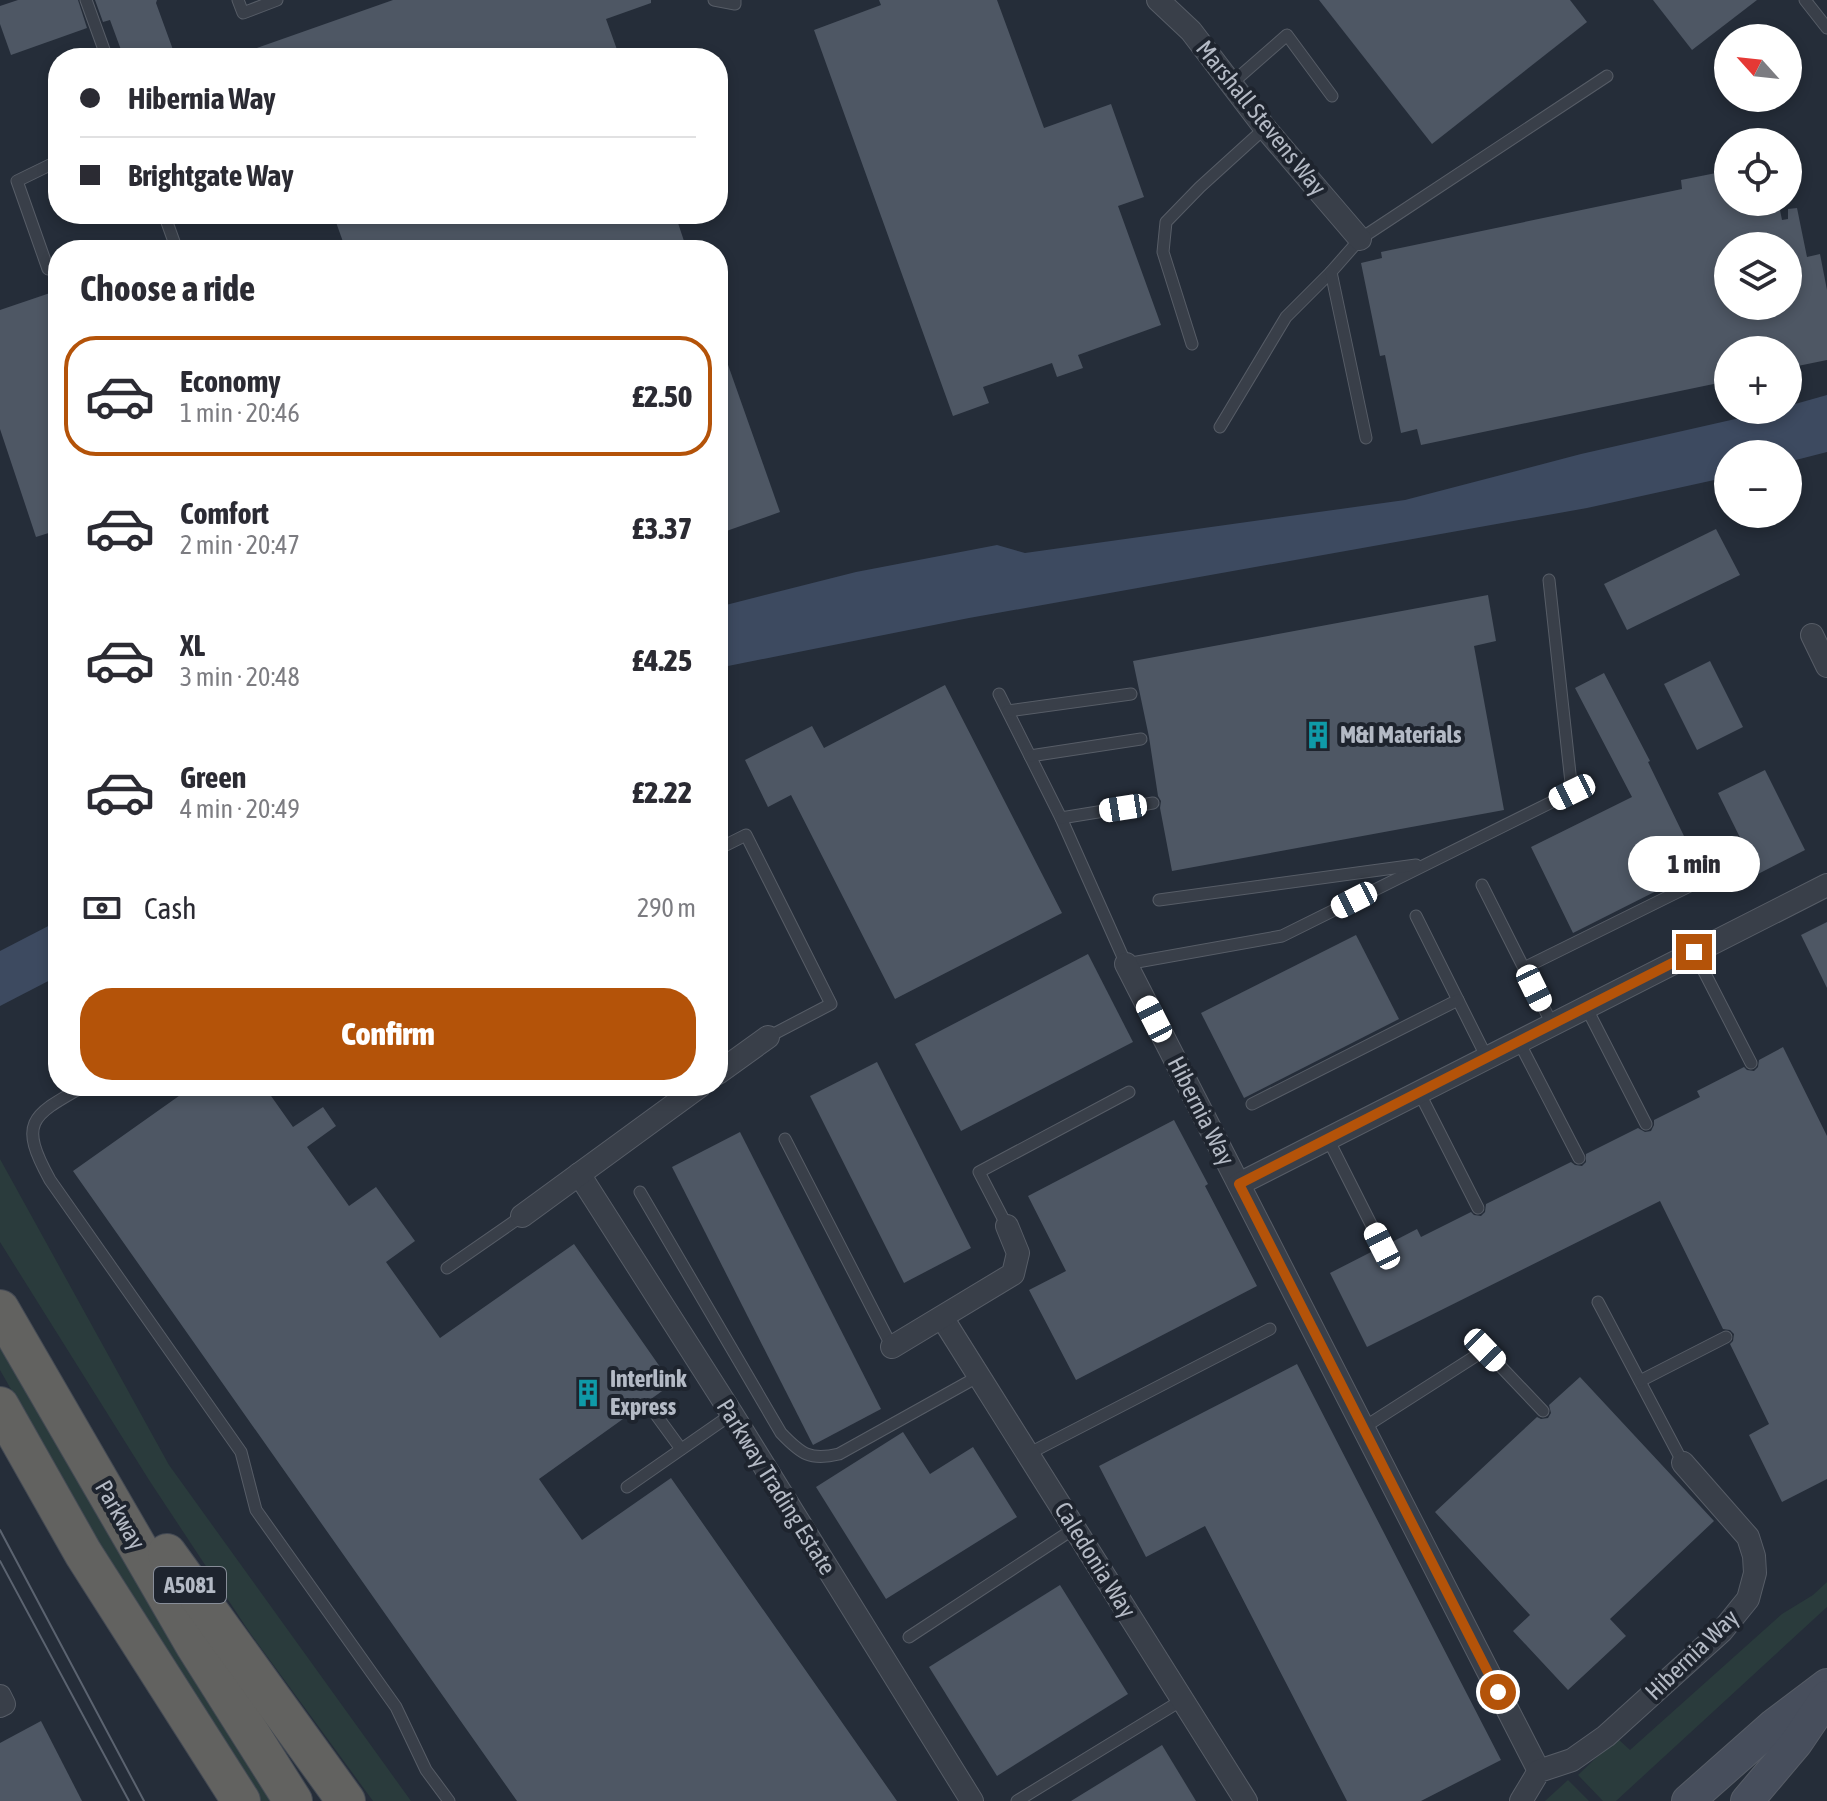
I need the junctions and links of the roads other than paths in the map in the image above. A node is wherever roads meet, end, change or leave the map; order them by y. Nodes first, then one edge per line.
1 (86, 0) edge
2 (238, 0) edge
3 (277, 0) edge
4 (714, 0) edge
5 (735, 0) edge
6 (1158, 0) edge
7 (1805, 0) edge
8 (1827, 28) edge
9 (103, 48) edge
10 (1607, 76) dead end
11 (1231, 84) junction
12 (1332, 96) dead end
13 (1265, 128) junction
14 (48, 166) edge
15 (1360, 239) junction
16 (48, 269) dead end
17 (1331, 272) junction
18 (1192, 344) dead end
19 (1220, 427) dead end
20 (1366, 438) dead end
21 (1549, 580) dead end
22 (1812, 635) dead end
23 (1827, 666) edge
24 (999, 694) dead end
25 (1131, 694) dead end
26 (1008, 711) junction
27 (1141, 739) dead end
28 (1030, 756) junction
29 (1153, 803) dead end
30 (1061, 818) junction
31 (728, 844) edge
32 (1427, 864) junction
33 (1714, 874) dead end
34 (1482, 885) dead end
35 (1827, 885) edge
36 (1159, 900) dead end
37 (1416, 916) dead end
38 (1694, 952) junction
39 (1126, 964) junction
40 (1524, 968) junction
41 (1458, 1000) junction
42 (1586, 1007) junction
43 (1552, 1024) junction
44 (768, 1037) joint
45 (1519, 1042) junction
46 (1487, 1058) junction
47 (1751, 1063) dead end
48 (728, 1066) edge
49 (1129, 1092) dead end
50 (1419, 1092) junction
51 (68, 1096) edge
52 (686, 1096) edge
53 (1252, 1104) dead end
54 (1646, 1124) dead end
55 (785, 1139) dead end
56 (1328, 1139) junction
57 (1579, 1158) dead end
58 (579, 1174) junction
59 (1239, 1184) junction
60 (640, 1192) dead end
61 (1478, 1208) dead end
62 (522, 1216) joint
63 (1007, 1226) joint
64 (1382, 1246) dead end
65 (447, 1268) dead end
66 (1598, 1302) dead end
67 (0, 1309) edge
68 (943, 1319) junction
69 (1270, 1329) dead end
70 (1726, 1337) dead end
71 (892, 1347) joint
72 (35, 1369) junction
73 (979, 1376) junction
74 (1640, 1381) junction
75 (0, 1406) edge
76 (1543, 1411) dead end
77 (654, 1412) dead end
78 (732, 1414) junction
79 (1363, 1428) junction
80 (681, 1449) junction
81 (1028, 1454) junction
82 (1683, 1463) joint
83 (627, 1487) dead end
84 (1075, 1528) junction
85 (83, 1553) junction
86 (909, 1637) dead end
87 (1827, 1685) edge
88 (1827, 1697) edge
89 (1182, 1700) junction
90 (1539, 1771) junction
91 (966, 1799) edge
92 (213, 1801) edge
93 (241, 1801) edge
94 (293, 1801) edge
95 (346, 1801) edge
96 (449, 1801) edge
97 (1017, 1801) edge
98 (1246, 1801) edge
99 (1521, 1801) edge
100 (1688, 1801) edge
101 (1747, 1801) edge

1 - 9 lane
2 - 3 lane
4 - 5 lane
6 - 11 street, Marshall Stevens Way
7 - 8 lane
10 - 15 lane
11 - 12 lane
11 - 13 street, Marshall Stevens Way
13 - 15 street, Marshall Stevens Way
13 - 18 lane
14 - 16 lane
15 - 17 lane
17 - 19 lane
17 - 20 lane
21 - 32 lane
22 - 23 street
24 - 26 lane
25 - 26 lane
26 - 28 lane
27 - 28 lane
28 - 30 lane
29 - 30 lane
30 - 39 lane
31 - 44 lane
32 - 36 lane
32 - 39 lane
33 - 40 lane
34 - 40 lane
35 - 38 street
37 - 41 lane
38 - 42 street
38 - 47 lane
39 - 59 street, Hibernia Way
40 - 43 lane
41 - 46 lane
41 - 53 lane
42 - 43 street
42 - 54 lane
43 - 45 street
44 - 48 street
45 - 46 street
45 - 57 lane
46 - 50 street
49 - 63 lane
50 - 56 street
50 - 61 lane
51 - 96 lane
52 - 58 street
55 - 71 lane
56 - 59 street
56 - 64 lane
58 - 62 street
58 - 78 street, Parkway Trading Estate
59 - 79 street, Hibernia Way
60 - 73 lane
62 - 65 lane
63 - 68 street
66 - 74 lane
67 - 72 highway, Parkway / A5081
68 - 71 street
68 - 73 street, Caledonia Way
69 - 81 lane
70 - 74 lane
72 - 94 highway, Parkway / A5081
72 - 95 highway, A5081
73 - 81 street, Caledonia Way
74 - 82 lane
75 - 85 highway, Parkway / A5081
76 - 79 lane
77 - 80 lane
78 - 80 lane
78 - 91 street, Parkway Trading Estate
79 - 90 street, Hibernia Way
80 - 83 lane
81 - 84 street, Caledonia Way
82 - 90 street, Hibernia Way
84 - 86 lane
84 - 89 street, Caledonia Way
85 - 92 highway, A5081
85 - 93 highway, Parkway / A5081
87 - 100 main road
88 - 101 main road
89 - 97 lane
89 - 98 street, Caledonia Way
90 - 99 street

